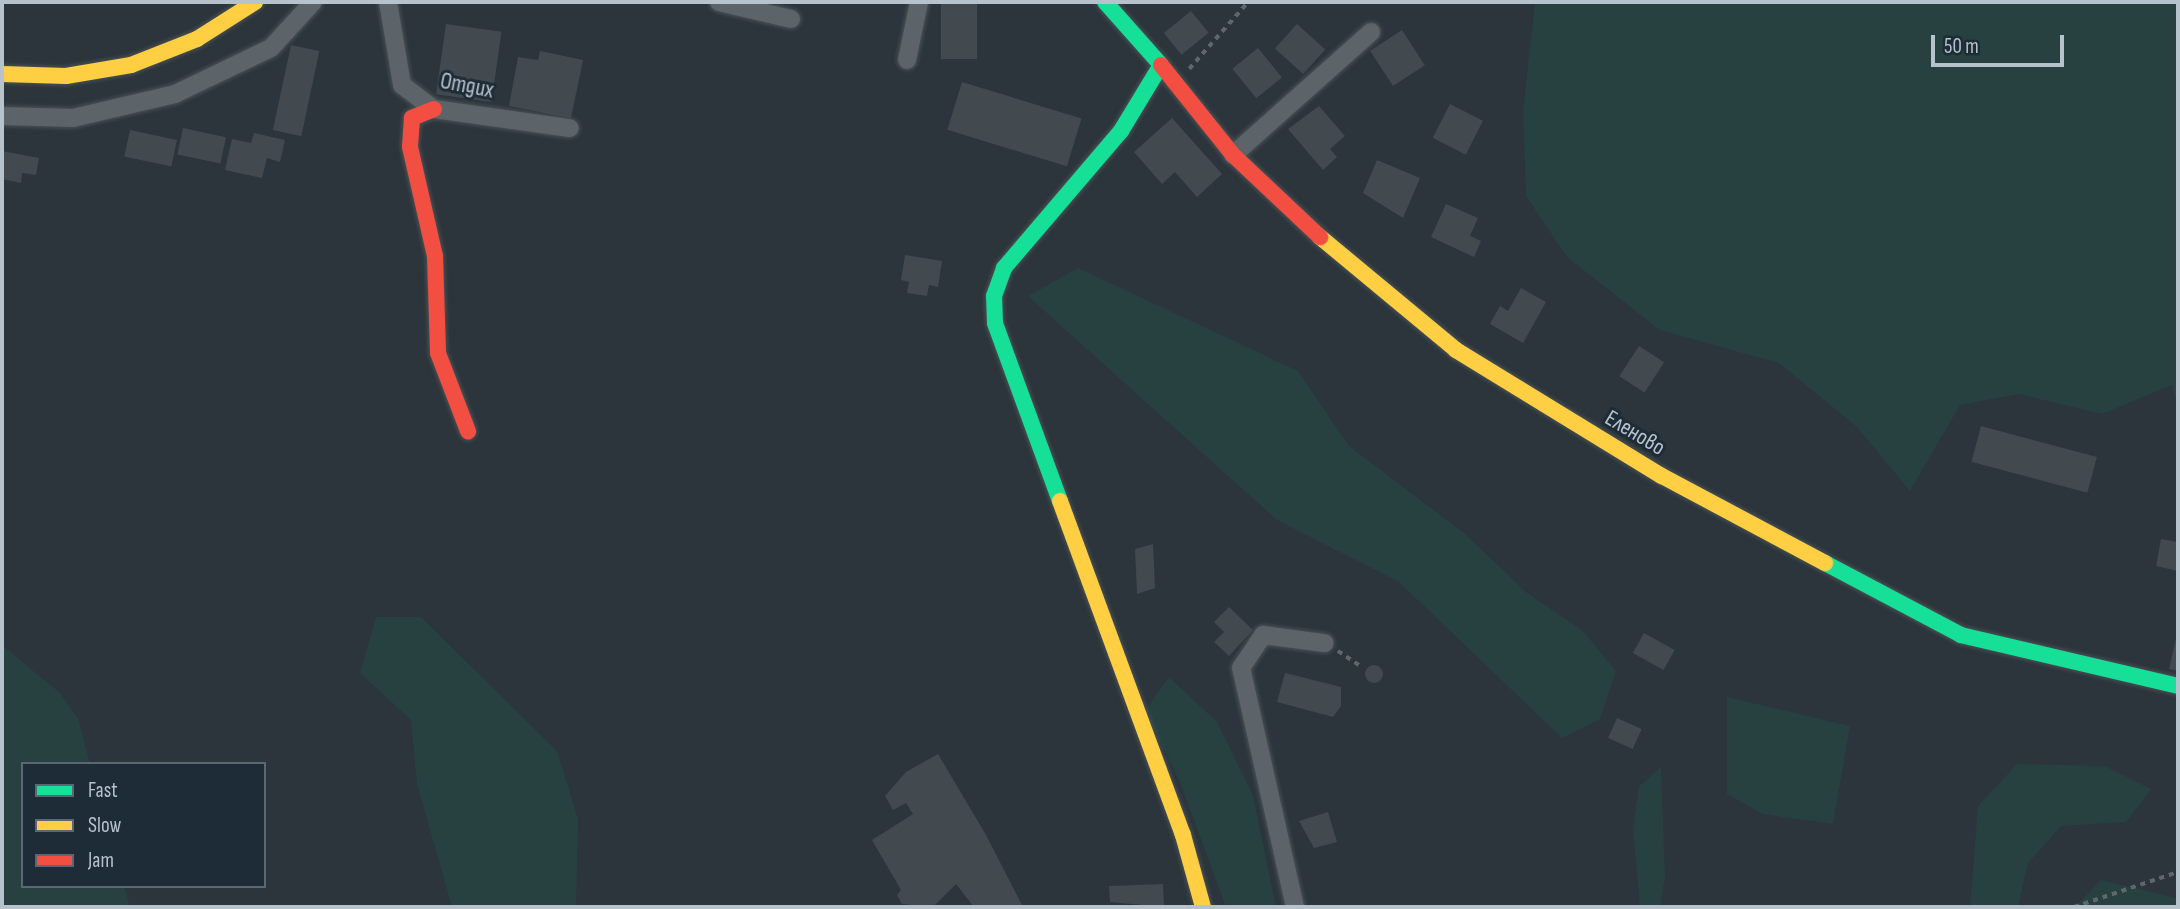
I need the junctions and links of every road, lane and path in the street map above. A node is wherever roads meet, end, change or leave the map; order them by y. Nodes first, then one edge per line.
1 (255, 2) edge
2 (313, 2) edge
3 (388, 2) edge
4 (719, 2) edge
5 (919, 2) edge
6 (1105, 2) edge
7 (1248, 2) edge
8 (791, 19) dead end
9 (1371, 32) dead end
10 (907, 60) dead end
11 (1161, 65) junction
12 (2, 74) edge
13 (1175, 82) junction
14 (434, 109) junction
15 (2, 116) edge
16 (570, 128) dead end
17 (1233, 155) junction
18 (468, 431) dead end
19 (1324, 643) joint
20 (1362, 667) dead end
21 (2178, 686) edge
22 (2178, 872) edge
23 (1203, 907) edge
24 (1296, 907) edge
25 (2074, 907) edge

1 - 12 street
2 - 15 street
3 - 14 street, Отдих
4 - 8 street
5 - 10 street
6 - 11 street, Еленово
7 - 13 path
9 - 17 street
11 - 13 street, Еленово
11 - 23 street
13 - 17 street, Еленово
14 - 16 street, Отдих
14 - 18 street
17 - 21 street, Еленово
19 - 20 path
19 - 24 street
22 - 25 path

